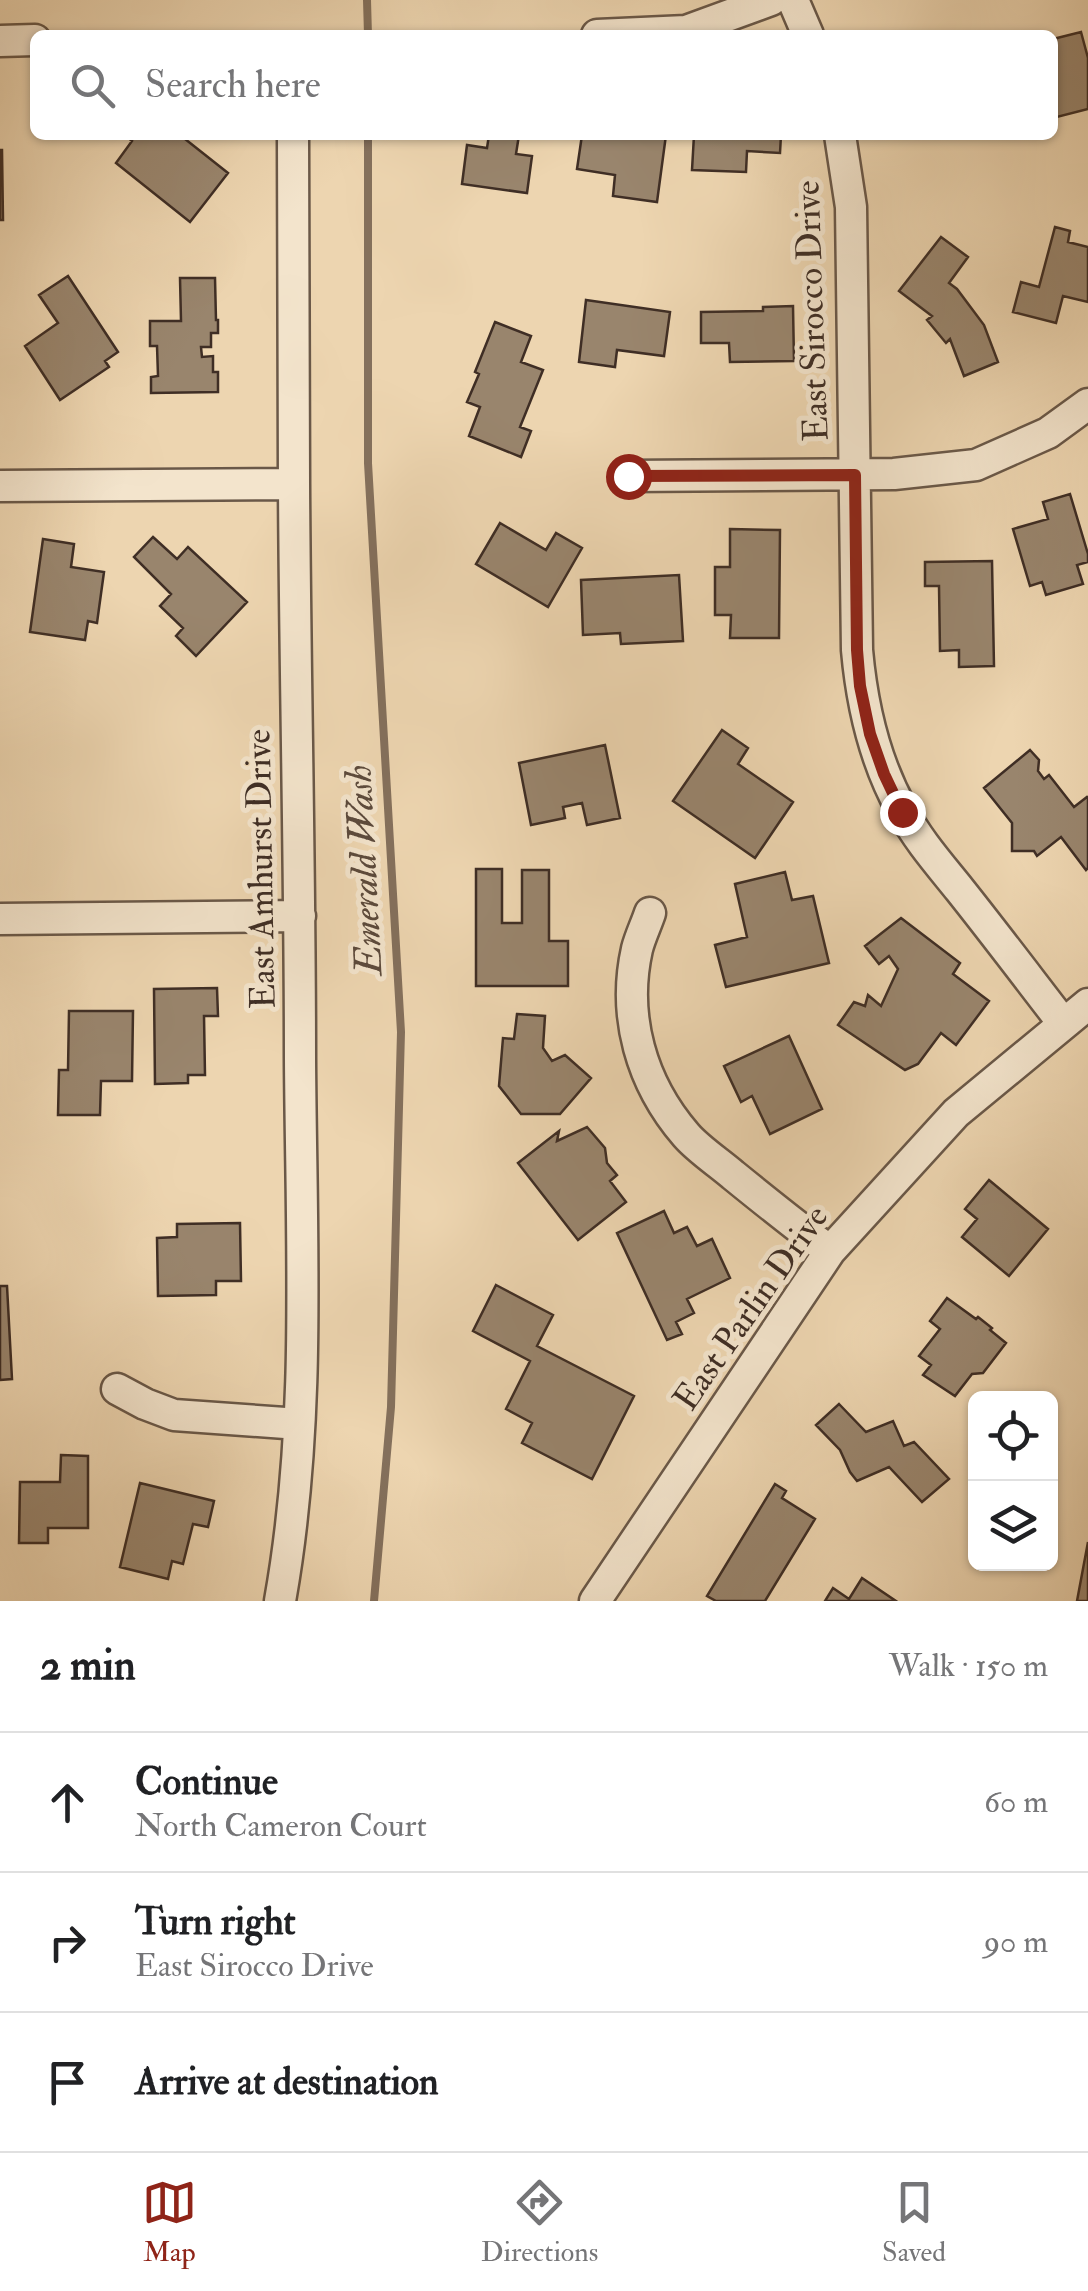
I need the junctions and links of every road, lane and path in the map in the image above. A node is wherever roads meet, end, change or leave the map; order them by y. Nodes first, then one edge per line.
1 (770, 0) edge
2 (792, 0) edge
3 (689, 30) edge
4 (806, 30) edge
5 (30, 40) edge
6 (0, 41) edge
7 (293, 140) edge
8 (841, 140) edge
9 (1088, 404) edge
10 (855, 475) junction
11 (628, 476) dead end
12 (294, 484) junction
13 (0, 486) edge
14 (650, 913) dead end
15 (300, 916) junction
16 (0, 919) edge
17 (1076, 1014) edge
18 (830, 1251) junction
19 (117, 1389) dead end
20 (299, 1424) junction
21 (280, 1601) edge
22 (596, 1601) edge

1 - 3 street
2 - 4 street
5 - 6 street
7 - 12 street, East Amhurst Drive
8 - 10 street, East Sirocco Drive
9 - 10 street
10 - 11 street
10 - 17 street, East Sirocco Drive
12 - 13 street
12 - 15 street, East Amhurst Drive
14 - 18 street
15 - 16 street
15 - 20 street, East Amhurst Drive
17 - 18 street, East Parlin Drive
18 - 22 street, East Parlin Drive
19 - 20 street
20 - 21 street, East Amhurst Drive

